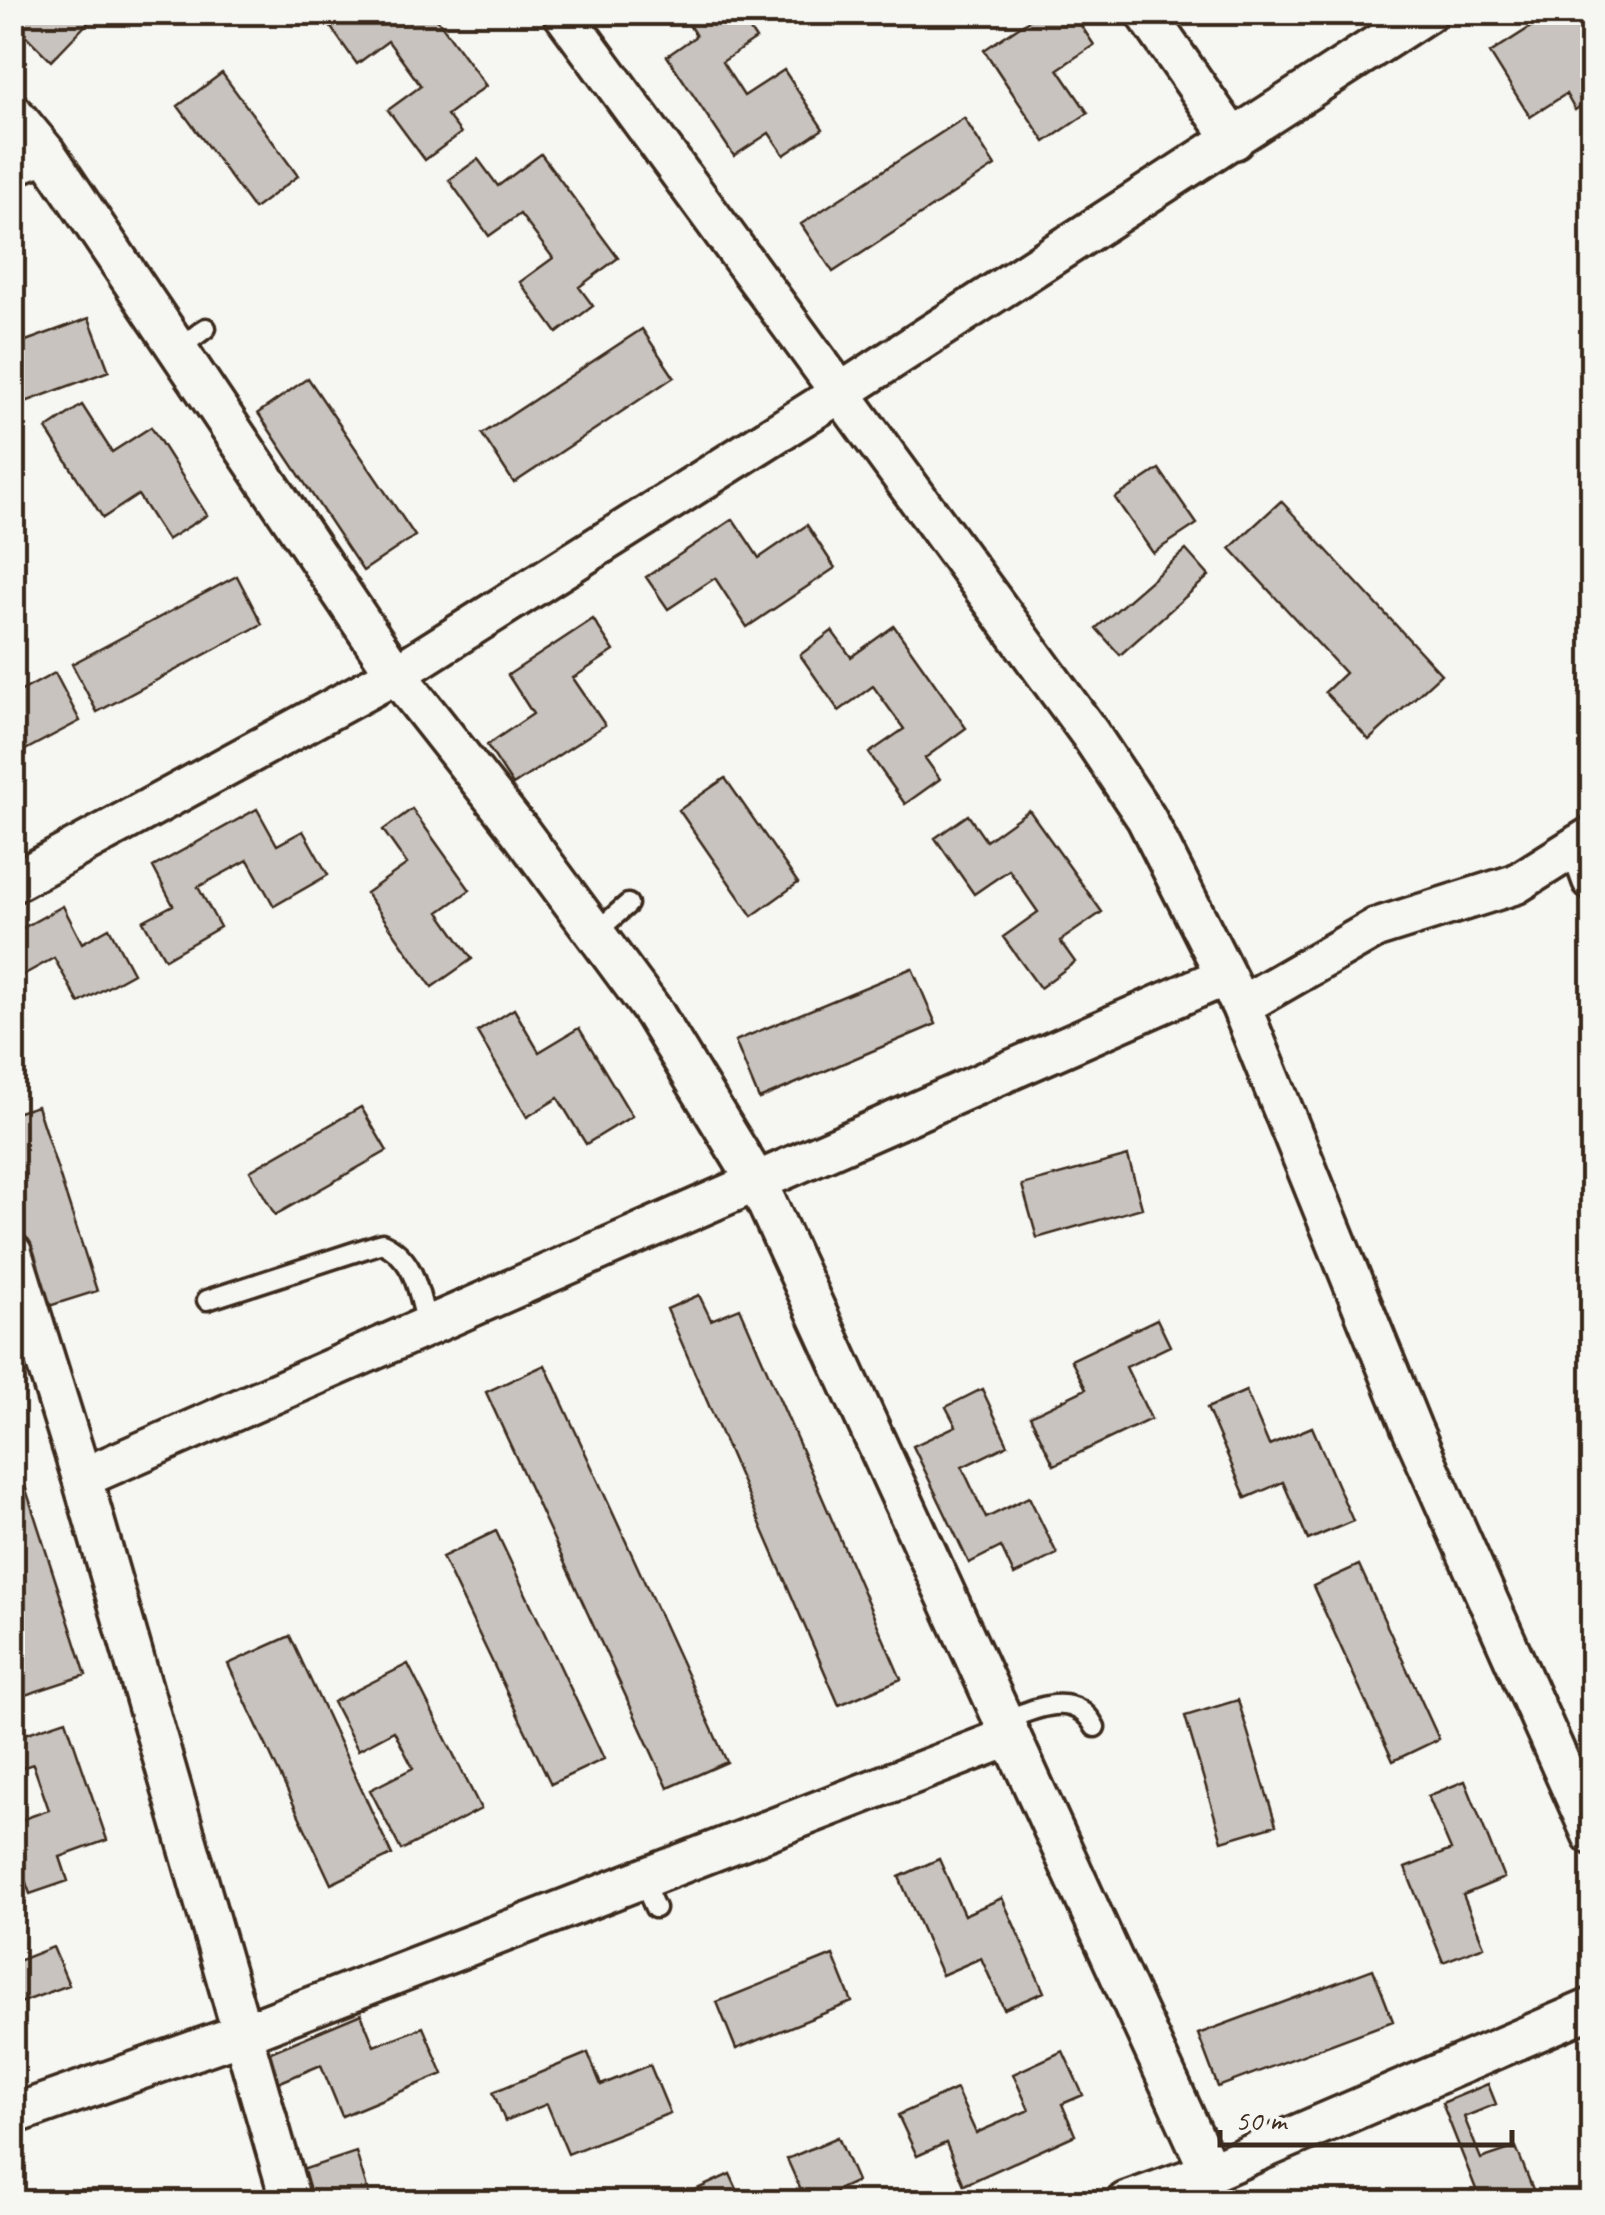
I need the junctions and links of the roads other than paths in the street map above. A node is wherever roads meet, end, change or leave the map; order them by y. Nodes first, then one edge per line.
1 (562, 12) edge
2 (1145, 12) edge
3 (1428, 12) edge
4 (12, 112) edge
5 (1234, 140) junction
6 (29, 160) edge
7 (840, 394) junction
8 (396, 674) junction
9 (1586, 840) edge
10 (1592, 880) edge
11 (12, 883) edge
12 (628, 904) dead end
13 (595, 933) junction
14 (1233, 991) junction
15 (758, 1184) junction
16 (12, 1253) edge
17 (206, 1300) dead end
18 (428, 1328) junction
19 (82, 1478) junction
20 (1095, 1727) dead end
21 (1005, 1729) junction
22 (1592, 1835) edge
23 (1592, 2008) edge
24 (241, 2034) junction
25 (12, 2115) edge
26 (1210, 2172) junction
27 (291, 2202) edge
28 (1126, 2202) edge

1 - 7 street
2 - 5 street
3 - 5 street
4 - 6 street
5 - 7 street
6 - 8 street
7 - 8 street
7 - 14 street
8 - 11 street
8 - 13 street
9 - 10 street
9 - 14 street
12 - 13 lane
13 - 15 street
14 - 15 street
14 - 22 street
15 - 18 street
15 - 21 street
16 - 19 street
17 - 18 lane
18 - 19 street
19 - 24 street
20 - 21 lane
21 - 24 street
21 - 26 street
23 - 26 street
24 - 25 street
24 - 27 street
26 - 28 street

